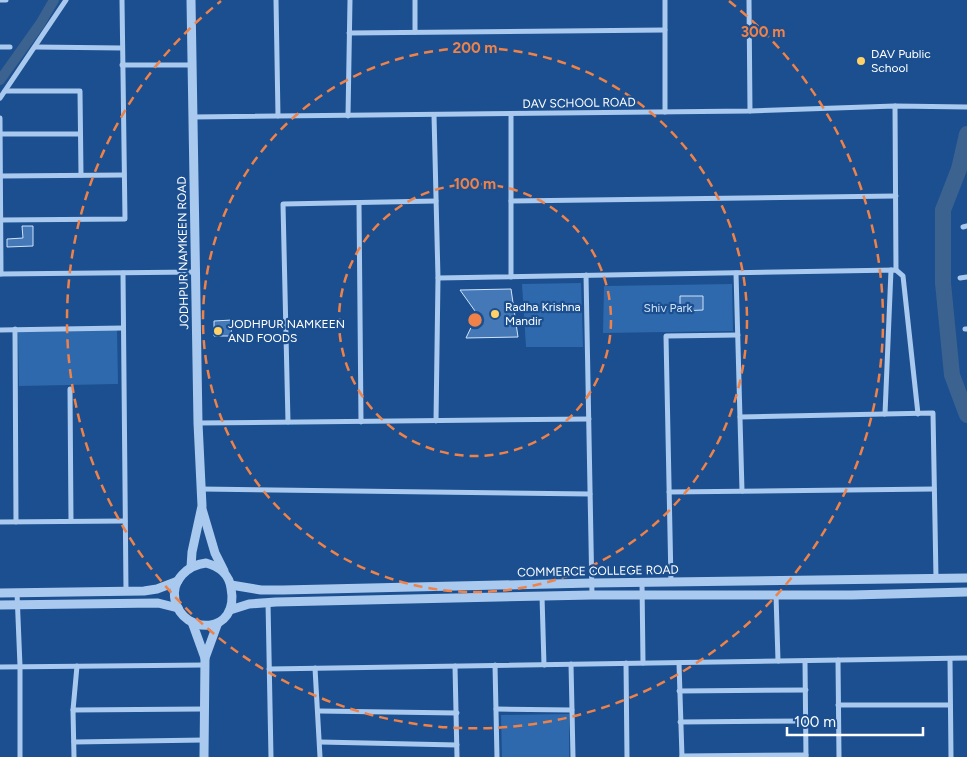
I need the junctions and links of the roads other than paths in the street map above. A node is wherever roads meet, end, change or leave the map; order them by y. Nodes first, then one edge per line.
1 (0, 0) edge
2 (6, 0) edge
3 (66, 0) edge
4 (122, 0) edge
5 (191, 0) edge
6 (276, 0) edge
7 (350, 0) edge
8 (415, 0) edge
9 (665, 0) edge
10 (748, 0) edge
11 (665, 30) junction
12 (415, 32) junction
13 (349, 33) junction
14 (0, 47) edge
15 (10, 47) dead end
16 (35, 48) junction
17 (122, 48) junction
18 (122, 65) junction
19 (192, 65) junction
20 (5, 90) junction
21 (0, 98) edge
22 (895, 106) junction
23 (966, 107) edge
24 (750, 111) junction
25 (665, 112) junction
26 (511, 114) junction
27 (434, 115) junction
28 (278, 116) junction
29 (348, 116) junction
30 (193, 117) junction
31 (0, 118) edge
32 (1, 134) edge
33 (80, 134) junction
34 (124, 175) junction
35 (1, 176) edge
36 (81, 176) junction
37 (896, 196) junction
38 (436, 201) junction
39 (511, 201) junction
40 (359, 202) junction
41 (0, 220) edge
42 (894, 270) junction
43 (196, 272) junction
44 (123, 273) junction
45 (736, 273) junction
46 (1, 274) edge
47 (586, 275) junction
48 (511, 277) junction
49 (967, 277) edge
50 (438, 278) junction
51 (960, 278) dead end
52 (123, 328) junction
53 (15, 329) junction
54 (0, 330) edge
55 (738, 335) junction
56 (70, 389) dead end
57 (885, 414) junction
58 (918, 414) junction
59 (740, 416) junction
60 (589, 419) junction
61 (436, 421) junction
62 (288, 422) junction
63 (361, 422) junction
64 (198, 423) junction
65 (934, 489) junction
66 (201, 490) junction
67 (669, 492) junction
68 (742, 492) junction
69 (590, 494) junction
70 (202, 506) junction
71 (71, 521) junction
72 (125, 521) junction
73 (0, 522) edge
74 (16, 522) junction
75 (191, 567) junction
76 (224, 571) junction
77 (936, 578) junction
78 (967, 578) edge
79 (178, 581) junction
80 (642, 582) junction
81 (671, 582) junction
82 (592, 583) junction
83 (231, 585) junction
84 (126, 592) junction
85 (967, 592) edge
86 (0, 593) edge
87 (16, 593) junction
88 (592, 595) junction
89 (642, 595) junction
90 (776, 595) junction
91 (542, 596) junction
92 (268, 602) junction
93 (0, 605) edge
94 (17, 605) junction
95 (178, 608) junction
96 (230, 610) junction
97 (192, 622) junction
98 (217, 625) junction
99 (967, 658) edge
100 (950, 659) junction
101 (838, 660) junction
102 (778, 661) junction
103 (805, 661) junction
104 (205, 662) junction
105 (626, 663) junction
106 (643, 663) junction
107 (679, 663) junction
108 (571, 664) junction
109 (494, 665) junction
110 (544, 665) junction
111 (20, 666) junction
112 (77, 666) junction
113 (455, 666) junction
114 (0, 667) edge
115 (315, 668) junction
116 (269, 669) junction
117 (806, 690) junction
118 (679, 691) junction
119 (838, 705) junction
120 (950, 705) junction
121 (203, 709) junction
122 (496, 709) junction
123 (73, 710) junction
124 (572, 710) junction
125 (319, 711) junction
126 (458, 714) junction
127 (806, 721) junction
128 (680, 722) junction
129 (204, 740) junction
130 (74, 742) junction
131 (320, 742) junction
132 (457, 745) junction
133 (682, 756) edge
134 (806, 756) edge
135 (20, 757) edge
136 (74, 757) edge
137 (204, 757) edge
138 (271, 757) edge
139 (320, 757) edge
140 (458, 757) edge
141 (497, 757) edge
142 (573, 757) edge
143 (627, 757) edge
144 (839, 757) edge
145 (951, 757) edge

1 - 2 street
3 - 16 street
4 - 17 street
5 - 19 street, JODHPUR NAMKEEN ROAD
6 - 28 street
7 - 13 street
8 - 12 street
9 - 11 street
10 - 24 street
11 - 12 street
11 - 25 street
12 - 13 street
13 - 29 street
14 - 15 street
16 - 17 street
16 - 20 street
17 - 18 street
18 - 19 street
18 - 34 street
19 - 30 street, JODHPUR NAMKEEN ROAD
20 - 21 street
20 - 33 street
22 - 23 street, DAV SCHOOL ROAD
22 - 24 street, DAV SCHOOL ROAD
22 - 37 street
24 - 25 street, DAV SCHOOL ROAD
25 - 26 street, DAV SCHOOL ROAD
26 - 27 street, DAV SCHOOL ROAD
26 - 39 street
27 - 29 street, DAV SCHOOL ROAD
27 - 38 street
28 - 29 street, DAV SCHOOL ROAD
28 - 30 street, DAV SCHOOL ROAD
30 - 43 street, JODHPUR NAMKEEN ROAD
31 - 32 street
32 - 33 street
32 - 35 street
33 - 36 street
34 - 36 street
34 - 41 street
35 - 36 street
35 - 41 street
37 - 39 street
37 - 42 street
38 - 40 street
38 - 50 street
39 - 48 street
40 - 62 street
40 - 63 street
41 - 46 street
42 - 45 street
42 - 57 street
42 - 58 street
43 - 44 street
43 - 64 street, JODHPUR NAMKEEN ROAD
44 - 46 street
44 - 52 street
45 - 47 street
45 - 55 street
47 - 48 street
47 - 60 street
48 - 50 street
49 - 51 street
50 - 61 street
52 - 53 street
52 - 72 street
53 - 54 street
53 - 74 street
55 - 59 street
55 - 67 street
56 - 71 street
57 - 58 street
57 - 59 street
58 - 65 street
59 - 68 street
60 - 61 street
60 - 69 street
61 - 63 street
62 - 63 street
62 - 64 street
64 - 66 street, JODHPUR NAMKEEN ROAD
65 - 68 street
65 - 77 street
66 - 69 street
66 - 70 street, JODHPUR NAMKEEN ROAD
67 - 68 street
67 - 81 street
69 - 82 street
70 - 75 street
70 - 76 street
71 - 72 street
71 - 74 street
72 - 84 street
73 - 74 street
75 - 76 street
75 - 79 street
76 - 83 street
77 - 78 street, COMMERCE COLLEGE ROAD
77 - 81 street, COMMERCE COLLEGE ROAD
79 - 84 street
79 - 95 street
80 - 81 street, COMMERCE COLLEGE ROAD
80 - 82 street, COMMERCE COLLEGE ROAD
80 - 89 street
82 - 83 street, COMMERCE COLLEGE ROAD
82 - 88 street
83 - 96 street
84 - 87 street
85 - 90 street
86 - 87 street
87 - 94 street
88 - 89 street
88 - 91 street
89 - 90 street
89 - 106 street
90 - 102 street
91 - 92 street
91 - 110 street
92 - 96 street
92 - 116 street
93 - 94 street
94 - 95 street
94 - 111 street
95 - 97 street
96 - 98 street
97 - 98 street
97 - 104 street
98 - 104 street
99 - 100 street
100 - 101 street
100 - 120 street
101 - 103 street
101 - 119 street
102 - 103 street
102 - 107 street
103 - 117 street
104 - 112 street
104 - 121 street
105 - 106 street
105 - 108 street
105 - 143 street
106 - 107 street
107 - 118 street
108 - 110 street
108 - 124 street
109 - 110 street
109 - 113 street
109 - 122 street
111 - 112 street
111 - 114 street
111 - 135 street
112 - 123 street
113 - 115 street
113 - 126 street
115 - 116 street
115 - 125 street
116 - 138 street
117 - 118 street
117 - 127 street
118 - 128 street
119 - 120 street
119 - 144 street
120 - 145 street
121 - 123 street
121 - 129 street
122 - 124 street
122 - 141 street
123 - 130 street
124 - 142 street
125 - 126 street
125 - 131 street
126 - 132 street
127 - 128 street
127 - 134 street
128 - 133 street
129 - 130 street
129 - 137 street
130 - 136 street
131 - 132 street
131 - 139 street
132 - 140 street
133 - 134 street

